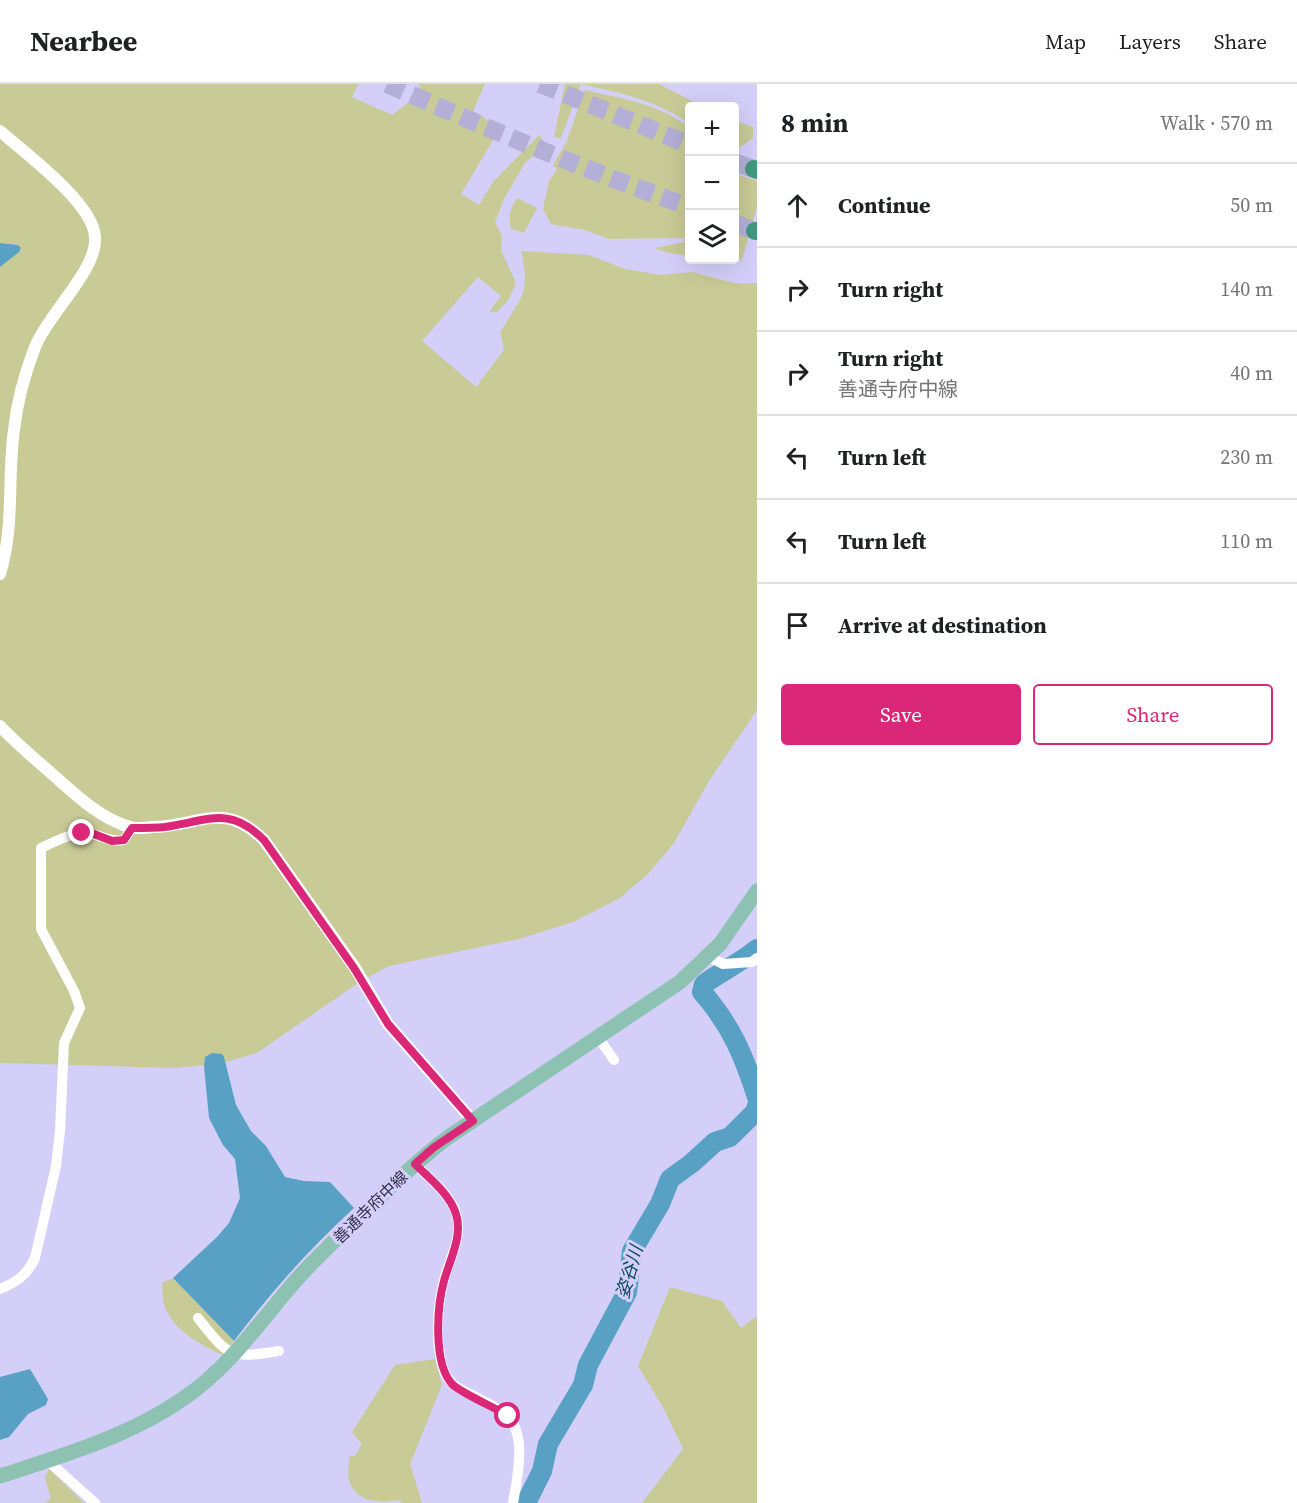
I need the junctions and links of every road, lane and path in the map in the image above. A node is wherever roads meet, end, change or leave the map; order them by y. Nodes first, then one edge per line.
1 (0, 131) edge
2 (0, 574) edge
3 (0, 726) edge
4 (132, 828) junction
5 (757, 891) edge
6 (709, 957) junction
7 (757, 958) edge
8 (598, 1037) junction
9 (614, 1060) dead end
10 (473, 1121) junction
11 (415, 1164) junction
12 (0, 1289) edge
13 (198, 1318) dead end
14 (279, 1351) dead end
15 (233, 1354) junction
16 (47, 1461) junction
17 (0, 1476) edge
18 (94, 1503) edge
19 (513, 1503) edge

1 - 2 street
3 - 4 street
4 - 10 street
4 - 12 street
5 - 6 main road, 善通寺府中線
6 - 7 street
6 - 8 main road, 善通寺府中線
8 - 9 street
8 - 10 main road, 善通寺府中線
10 - 11 main road, 善通寺府中線
11 - 15 main road, 善通寺府中線
11 - 19 street
13 - 15 street
14 - 15 street
15 - 16 main road, 善通寺府中線
16 - 17 main road, 善通寺府中線
16 - 18 street

